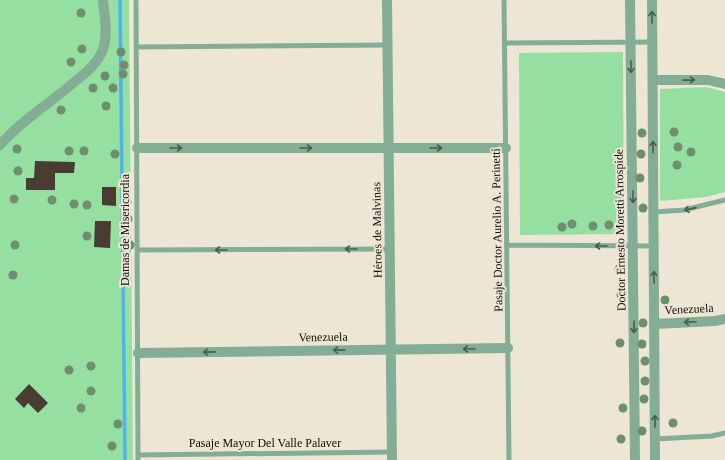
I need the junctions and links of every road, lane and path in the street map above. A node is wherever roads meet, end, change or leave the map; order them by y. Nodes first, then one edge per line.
1 (103, 0) edge
2 (136, 0) edge
3 (387, 0) edge
4 (504, 0) edge
5 (630, 0) edge
6 (652, 0) edge
7 (631, 42) junction
8 (652, 42) junction
9 (505, 43) junction
10 (388, 45) junction
11 (136, 46) junction
12 (653, 80) junction
13 (725, 84) edge
14 (0, 145) edge
15 (137, 148) junction
16 (388, 148) junction
17 (506, 148) junction
18 (725, 200) edge
19 (654, 212) junction
20 (507, 245) junction
21 (633, 246) junction
22 (654, 246) junction
23 (390, 249) junction
24 (138, 250) junction
25 (725, 319) edge
26 (655, 324) junction
27 (508, 348) junction
28 (392, 350) junction
29 (138, 353) junction
30 (725, 433) edge
31 (655, 439) junction
32 (392, 456) edge
33 (138, 457) edge
34 (509, 460) edge
35 (635, 460) edge
36 (655, 460) edge

1 - 14 street
2 - 11 lane, Damas de Misericordia
3 - 10 street, Héroes de Malvinas
4 - 9 lane, Pasaje Doctor Aurelio A. Perinetti
5 - 7 street, Doctor Ernesto Moretti Arrospide
8 -> 6 street
7 - 8 lane
7 - 9 lane
7 -> 21 street, Doctor Ernesto Moretti Arrospide
8 - 12 street
9 - 17 lane, Pasaje Doctor Aurelio A. Perinetti
10 - 11 lane
10 - 16 street, Héroes de Malvinas
11 - 15 lane, Damas de Misericordia
12 -> 13 street
19 -> 12 street
15 -> 16 street
15 - 24 lane, Damas de Misericordia
16 -> 17 street
16 - 23 street, Héroes de Malvinas
17 - 20 lane, Pasaje Doctor Aurelio A. Perinetti
18 -> 19 lane
19 - 22 street
21 -> 20 lane
20 - 27 lane, Pasaje Doctor Aurelio A. Perinetti
21 - 22 lane
21 -> 35 street, Doctor Ernesto Moretti Arrospide
26 -> 22 street
23 -> 24 lane
23 - 28 street, Héroes de Malvinas
24 - 29 lane, Damas de Misericordia
25 -> 26 street, Venezuela
31 -> 26 street
27 -> 28 street, Venezuela
27 - 34 lane, Pasaje Doctor Aurelio A. Perinetti
28 -> 29 street, Venezuela
28 - 32 street, Héroes de Malvinas
29 - 33 lane, Damas de Misericordia
30 - 31 lane
31 - 36 street
32 - 33 lane, Pasaje Mayor Del Valle Palaver

